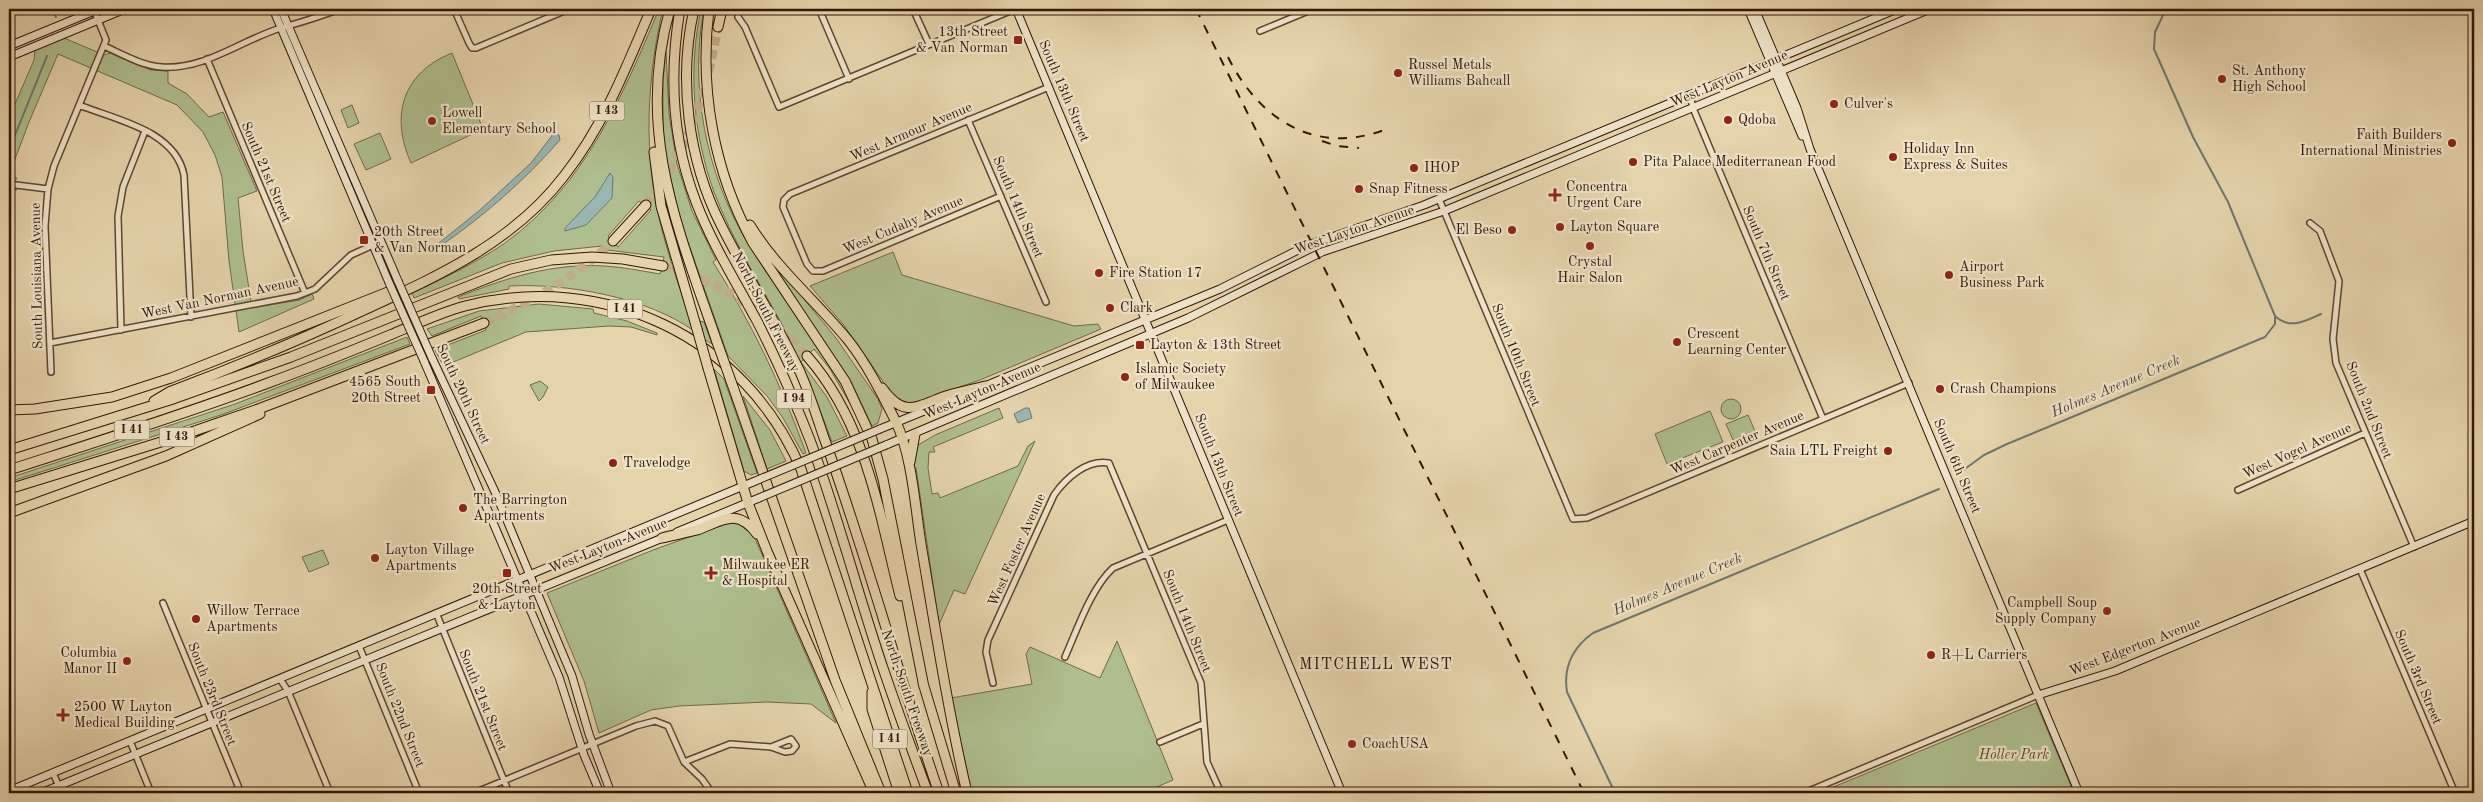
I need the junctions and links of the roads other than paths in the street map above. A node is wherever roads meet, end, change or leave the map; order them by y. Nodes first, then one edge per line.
1 (96, 9) edge
2 (125, 9) edge
3 (273, 9) edge
4 (281, 9) edge
5 (339, 9) edge
6 (454, 9) edge
7 (569, 9) edge
8 (651, 9) edge
9 (670, 9) edge
10 (680, 9) edge
11 (694, 9) edge
12 (709, 9) edge
13 (722, 9) edge
14 (819, 9) edge
15 (913, 9) edge
16 (1015, 9) edge
17 (1313, 9) edge
18 (1748, 9) edge
19 (1755, 9) edge
20 (1896, 9) edge
21 (1930, 9) edge
22 (738, 17) dead end
23 (98, 20) junction
24 (284, 27) junction
25 (718, 27) tunnel mouth
26 (1260, 31) dead end
27 (929, 44) junction
28 (9, 46) edge
29 (104, 46) junction
30 (9, 57) edge
31 (207, 59) junction
32 (1772, 60) junction
33 (1778, 73) junction
34 (849, 79) junction
35 (1049, 87) junction
36 (1690, 94) junction
37 (79, 106) junction
38 (1693, 108) junction
39 (968, 120) junction
40 (658, 130) junction
41 (145, 131) junction
42 (720, 160) junction
43 (16, 185) dead end
44 (48, 189) junction
45 (1001, 196) junction
46 (1439, 199) junction
47 (646, 205) tunnel mouth
48 (1444, 211) junction
49 (2310, 223) dead end
50 (613, 241) tunnel mouth
51 (380, 242) junction
52 (372, 245) junction
53 (662, 266) tunnel mouth
54 (813, 271) joint
55 (429, 279) junction
56 (305, 293) junction
57 (1046, 302) dead end
58 (191, 317) junction
59 (1146, 320) junction
60 (484, 323) tunnel mouth
61 (121, 330) junction
62 (1151, 333) junction
63 (50, 343) junction
64 (807, 356) tunnel mouth
65 (50, 372) dead end
66 (868, 372) junction
67 (1909, 383) junction
68 (985, 386) junction
69 (292, 396) junction
70 (450, 397) junction
71 (441, 401) junction
72 (141, 408) junction
73 (9, 410) edge
74 (1823, 419) junction
75 (896, 422) junction
76 (2366, 433) junction
77 (915, 434) junction
78 (902, 439) junction
79 (9, 450) edge
80 (1109, 463) joint
81 (9, 470) edge
82 (909, 472) junction
83 (743, 486) junction
84 (9, 490) edge
85 (2238, 490) dead end
86 (748, 503) junction
87 (9, 512) edge
88 (1573, 519) joint
89 (1228, 520) junction
90 (2474, 521) edge
91 (662, 538) junction
92 (2414, 547) junction
93 (766, 550) junction
94 (1147, 552) junction
95 (2360, 569) junction
96 (530, 575) junction
97 (517, 580) junction
98 (536, 589) junction
99 (523, 594) junction
100 (163, 603) dead end
101 (436, 614) junction
102 (442, 628) junction
103 (359, 646) junction
104 (1065, 658) dead end
105 (365, 660) junction
106 (280, 679) junction
107 (993, 683) dead end
108 (872, 684) junction
109 (924, 687) junction
110 (288, 691) junction
111 (2038, 695) junction
112 (206, 710) junction
113 (212, 723) junction
114 (1203, 724) junction
115 (130, 741) junction
116 (1160, 742) dead end
117 (592, 744) junction
118 (771, 747) dead end
119 (583, 748) junction
120 (135, 755) junction
121 (684, 762) junction
122 (53, 773) junction
123 (504, 781) junction
124 (60, 790) edge
125 (9, 791) edge
126 (41, 793) edge
127 (151, 793) edge
128 (241, 793) edge
129 (330, 793) edge
130 (419, 793) edge
131 (474, 793) edge
132 (509, 793) edge
133 (600, 793) edge
134 (610, 793) edge
135 (712, 793) edge
136 (874, 793) edge
137 (881, 793) edge
138 (899, 793) edge
139 (908, 793) edge
140 (928, 793) edge
141 (939, 793) edge
142 (956, 793) edge
143 (967, 793) edge
144 (1220, 793) edge
145 (1342, 793) edge
146 (1804, 793) edge
147 (2079, 793) edge
148 (2455, 793) edge

1 - 23 street
1 - 28 street
2 - 23 street
3 - 24 street, South 20th Street
4 - 24 street, South 20th Street
5 - 24 street
6 - 7 street
8 - 55 highway, I 43
9 - 40 highway
10 - 140 highway, North-South Freeway / I 94
11 - 141 highway, North-South Freeway / I 94
12 - 42 highway
13 - 25 highway
14 - 34 street
15 - 27 street
16 - 27 street
16 - 35 street, South 13th Street
17 - 26 street
18 - 32 street, South 6th Street
19 - 32 street, South 6th Street
20 - 32 street, West Layton Avenue
21 - 33 street, West Layton Avenue
22 - 34 street
23 - 29 street, South Louisiana Avenue
23 - 30 street
24 - 31 street
24 - 51 street, South 20th Street
24 - 52 street, South 20th Street
27 - 34 street
29 - 31 street
29 - 37 street, South Louisiana Avenue
31 - 56 street, South 21st Street
32 - 33 street, South 6th Street
32 - 36 street, West Layton Avenue
33 - 38 street, West Layton Avenue
33 - 67 street, South 6th Street
35 - 39 street, West Armour Avenue
35 - 59 street, South 13th Street
36 - 38 street, South 7th Street
36 - 46 street, West Layton Avenue
37 - 41 street
37 - 44 street, South Louisiana Avenue
38 - 48 street, West Layton Avenue
38 - 74 street, South 7th Street
39 - 45 street, South 14th Street
39 - 54 street, West Armour Avenue
40 - 83 highway, bridge
40 - 137 highway, bridge
41 - 58 street
41 - 61 street
42 - 66 highway
42 - 109 highway
43 - 44 street
44 - 63 street, South Louisiana Avenue
45 - 54 street, West Cudahy Avenue
45 - 57 street, South 14th Street
46 - 48 street, South 10th Street
46 - 59 street, West Layton Avenue
47 - 50 highway
48 - 62 street, West Layton Avenue
48 - 88 street, South 10th Street
49 - 76 street, South 2nd Street
51 - 52 street, West Van Norman Avenue
51 - 70 street, South 20th Street, bridge
52 - 56 street, West Van Norman Avenue
52 - 71 street, South 20th Street, bridge
53 - 72 highway, I 41
55 - 72 highway, I 43
55 - 73 highway
56 - 58 street, West Van Norman Avenue
58 - 61 street, West Van Norman Avenue
59 - 62 street, South 13th Street
59 - 68 street, West Layton Avenue
60 - 69 highway, I 43
61 - 63 street, West Van Norman Avenue
62 - 77 street, West Layton Avenue
62 - 89 street, South 13th Street
63 - 65 street, South Louisiana Avenue
64 - 109 highway
66 - 68 highway
66 - 75 highway
67 - 74 street, West Carpenter Avenue
67 - 111 street, South 6th Street
68 - 75 street, West Layton Avenue
69 - 84 highway, I 43
69 - 87 highway
70 - 71 street
70 - 96 street, South 20th Street
71 - 97 street, South 20th Street
72 - 79 highway, I 41
74 - 88 street, West Carpenter Avenue
75 - 78 highway
75 - 83 street, West Layton Avenue, bridge
76 - 85 street, West Vogel Avenue
76 - 92 street, South 2nd Street
77 - 78 street, West Layton Avenue
77 - 82 highway
78 - 82 highway
78 - 86 street, West Layton Avenue, bridge
80 - 94 street, South 14th Street
80 - 107 street, West Foster Avenue
81 - 108 highway, I 41
82 - 143 highway
83 - 86 highway
83 - 96 street, West Layton Avenue
86 - 91 street, West Layton Avenue
86 - 93 highway
89 - 94 street
89 - 145 street, South 13th Street
90 - 92 street, West Edgerton Avenue
91 - 93 highway
91 - 98 street, West Layton Avenue
92 - 95 street, West Edgerton Avenue
93 - 136 highway
94 - 104 street
94 - 114 street, South 14th Street
95 - 111 street, West Edgerton Avenue
95 - 148 street, South 3rd Street
96 - 97 street, West Layton Avenue
96 - 98 street, South 20th Street
97 - 99 street, South 20th Street
97 - 101 street, West Layton Avenue
98 - 99 street, West Layton Avenue
98 - 117 street, South 20th Street
99 - 102 street, West Layton Avenue
99 - 119 street, South 20th Street
100 - 112 street, South 23rd Street
101 - 102 street, South 21st Street
101 - 103 street, West Layton Avenue
102 - 105 street, West Layton Avenue
102 - 123 street, South 21st Street
103 - 105 street, South 22nd Street
103 - 106 street, West Layton Avenue
105 - 110 street, West Layton Avenue
105 - 130 street, South 22nd Street
106 - 110 street
106 - 112 street, West Layton Avenue
108 - 138 highway
108 - 139 highway, I 41
109 - 142 highway
110 - 113 street, West Layton Avenue
110 - 129 street
111 - 146 street, West Edgerton Avenue
111 - 147 street, South 6th Street
112 - 113 street, South 23rd Street
112 - 115 street, West Layton Avenue
113 - 120 street, West Layton Avenue
113 - 128 street, South 23rd Street
114 - 116 street
114 - 144 street, South 14th Street
115 - 120 street
115 - 122 street, West Layton Avenue
117 - 119 street
117 - 121 street
117 - 134 street, South 20th Street
118 - 121 street
119 - 123 street
119 - 133 street, South 20th Street
120 - 124 street, West Layton Avenue
120 - 127 street
121 - 135 street
122 - 124 street
122 - 125 street, West Layton Avenue
123 - 131 street
123 - 132 street, South 21st Street
124 - 126 street, West Layton Avenue

